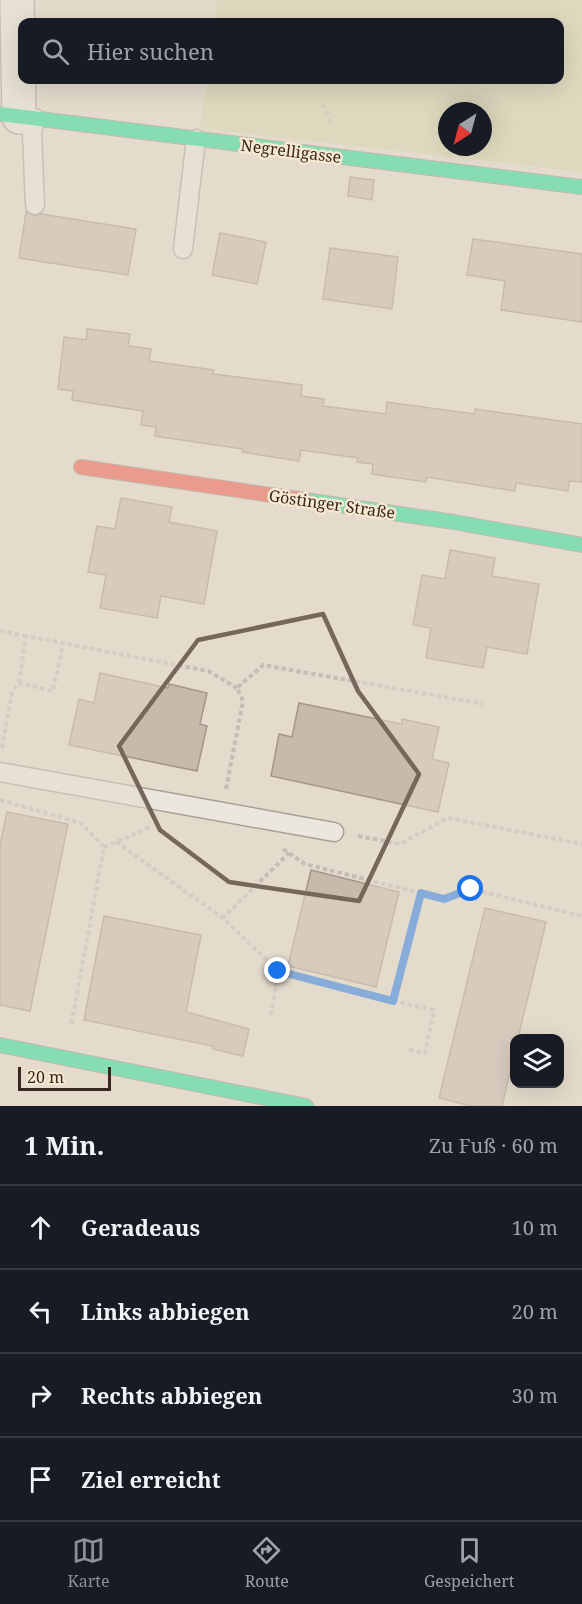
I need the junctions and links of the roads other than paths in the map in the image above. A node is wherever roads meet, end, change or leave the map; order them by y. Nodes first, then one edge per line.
1 (17, 0) edge
2 (18, 116) edge
3 (196, 139) junction
4 (582, 187) edge
5 (35, 205) dead end
6 (183, 249) dead end
7 (81, 467) dead end
8 (582, 545) edge
9 (0, 772) edge
10 (334, 832) road end
11 (0, 1045) edge
12 (306, 1106) edge

1 - 2 street
2 - 3 street, Negrelligasse
2 - 5 lane
3 - 4 street, Negrelligasse
3 - 6 lane
7 - 8 street, Göstinger Straße
9 - 10 lane
11 - 12 street

